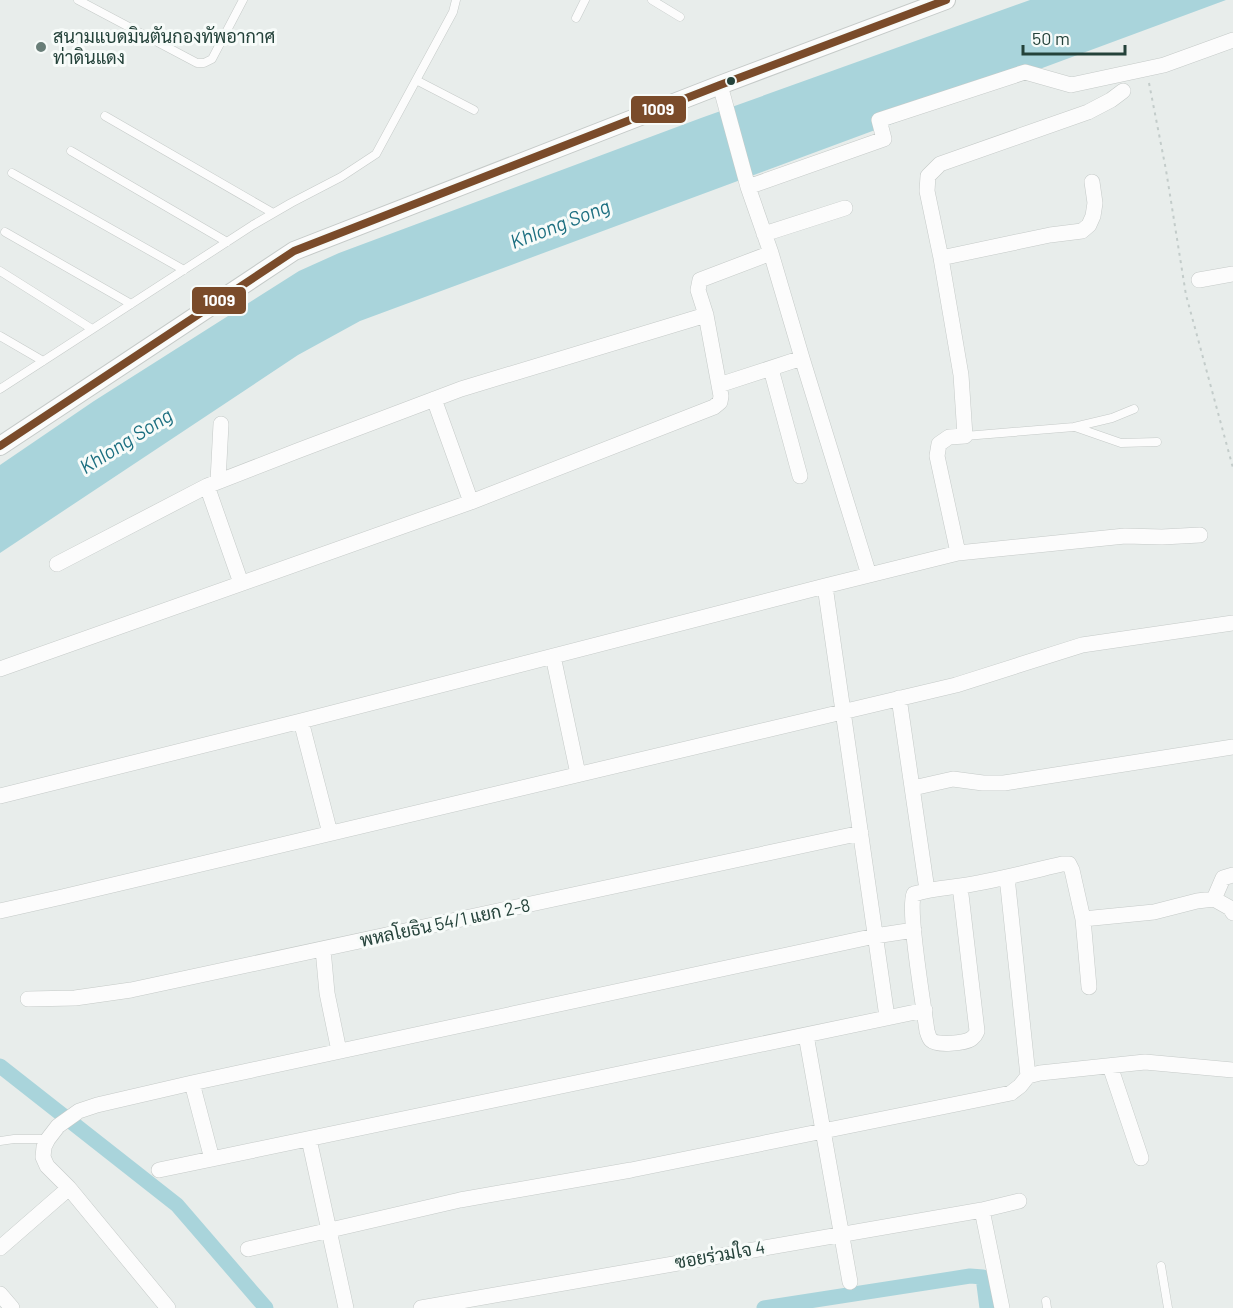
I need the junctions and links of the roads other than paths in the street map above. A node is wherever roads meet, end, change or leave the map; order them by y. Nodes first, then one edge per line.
1 (78, 0) edge
2 (243, 0) edge
3 (456, 0) edge
4 (585, 0) edge
5 (652, 0) edge
6 (946, 0) edge
7 (680, 17) dead end
8 (576, 18) dead end
9 (1233, 40) edge
10 (416, 80) junction
11 (1123, 90) dead end
12 (722, 93) junction
13 (474, 110) dead end
14 (105, 116) dead end
15 (71, 151) dead end
16 (12, 173) dead end
17 (1092, 182) dead end
18 (748, 187) junction
19 (845, 208) dead end
20 (273, 213) junction
21 (5, 232) dead end
22 (764, 234) junction
23 (227, 242) junction
24 (771, 253) junction
25 (941, 258) junction
26 (184, 270) junction
27 (0, 271) edge
28 (1233, 274) edge
29 (1199, 280) dead end
30 (131, 304) junction
31 (706, 315) junction
32 (92, 329) junction
33 (0, 336) edge
34 (802, 358) junction
35 (43, 361) junction
36 (771, 369) junction
37 (719, 385) junction
38 (0, 389) edge
39 (434, 399) junction
40 (1134, 409) dead end
41 (221, 424) dead end
42 (1074, 427) junction
43 (965, 436) junction
44 (1157, 442) dead end
45 (0, 446) edge
46 (801, 476) dead end
47 (213, 483) junction
48 (471, 502) junction
49 (1200, 535) dead end
50 (958, 553) junction
51 (57, 564) dead end
52 (869, 575) junction
53 (242, 583) junction
54 (825, 586) junction
55 (1233, 623) edge
56 (553, 656) junction
57 (0, 669) edge
58 (899, 698) junction
59 (843, 711) junction
60 (301, 721) junction
61 (1233, 747) edge
62 (578, 774) junction
63 (913, 788) junction
64 (0, 796) edge
65 (330, 833) junction
66 (861, 833) junction
67 (1233, 875) edge
68 (1007, 877) junction
69 (960, 886) junction
70 (927, 890) junction
71 (1214, 899) junction
72 (0, 911) edge
73 (1233, 913) edge
74 (1083, 919) junction
75 (914, 930) junction
76 (876, 936) junction
77 (323, 949) junction
78 (1089, 987) dead end
79 (28, 999) dead end
80 (925, 1010) junction
81 (887, 1017) junction
82 (806, 1035) junction
83 (339, 1051) junction
84 (1110, 1066) junction
85 (1233, 1070) edge
86 (1028, 1077) junction
87 (192, 1083) junction
88 (823, 1131) junction
89 (48, 1138) junction
90 (309, 1139) junction
91 (0, 1141) edge
92 (1141, 1158) dead end
93 (212, 1159) junction
94 (159, 1170) dead end
95 (69, 1188) junction
96 (1019, 1201) dead end
97 (982, 1210) junction
98 (330, 1230) junction
99 (841, 1234) junction
100 (0, 1248) edge
101 (248, 1249) dead end
102 (1161, 1266) dead end
103 (850, 1282) dead end
104 (0, 1294) edge
105 (12, 1308) edge
106 (168, 1308) edge
107 (346, 1308) edge
108 (421, 1308) edge
109 (1002, 1308) edge
110 (1168, 1308) edge

1 - 2 lane
3 - 10 lane
4 - 8 lane
5 - 7 lane
6 - 12 street
9 - 18 street
10 - 13 lane
10 - 20 lane
11 - 25 street
12 - 18 street
12 - 45 street
14 - 20 lane
15 - 23 lane
16 - 26 lane
17 - 25 street
18 - 22 street
19 - 22 street
20 - 23 lane
21 - 30 lane
22 - 24 street
23 - 26 lane
24 - 31 street
24 - 34 street
25 - 43 street
26 - 30 lane
27 - 32 lane
28 - 29 street
30 - 32 lane
31 - 37 street
31 - 39 street
32 - 35 lane
33 - 35 lane
34 - 36 street
34 - 52 street
35 - 38 lane
36 - 37 street
36 - 46 street
37 - 48 street
39 - 47 street
39 - 48 street
40 - 42 lane
41 - 47 street
42 - 43 lane
42 - 44 lane
43 - 50 street
47 - 51 street
47 - 53 street
48 - 53 street
49 - 50 street
50 - 52 street
52 - 54 street
53 - 57 street
54 - 56 street
54 - 59 street
55 - 58 street
56 - 60 street
56 - 62 street
58 - 59 street
58 - 63 street
59 - 62 street
59 - 66 street
60 - 64 street
60 - 65 street
61 - 63 street
62 - 65 street
63 - 70 street
65 - 72 street
66 - 76 street
66 - 77 street, พหลโยธิน 54/1 แยก 2-8
67 - 71 street
68 - 69 street
68 - 74 street
68 - 86 street
69 - 70 street
69 - 80 street
70 - 75 street
71 - 73 street
71 - 74 street
74 - 78 street
75 - 76 street
75 - 80 street
76 - 81 street
76 - 83 street
77 - 79 street, พหลโยธิน 54/1 แยก 2-8
77 - 83 street
80 - 81 street
81 - 82 street
82 - 88 street
82 - 90 street
83 - 87 street
84 - 85 street
84 - 86 street
84 - 92 street
86 - 88 street
87 - 89 street
87 - 93 street
88 - 98 street
88 - 99 street
89 - 91 lane
89 - 95 street
90 - 93 street
90 - 98 street
93 - 94 street
95 - 100 street
95 - 106 street
96 - 97 street, ซอยร่วมใจ 4
97 - 99 street, ซอยร่วมใจ 4
97 - 109 street
98 - 101 street
98 - 107 street
99 - 103 street
99 - 108 street, ซอยร่วมใจ 4
102 - 110 lane
104 - 105 street

